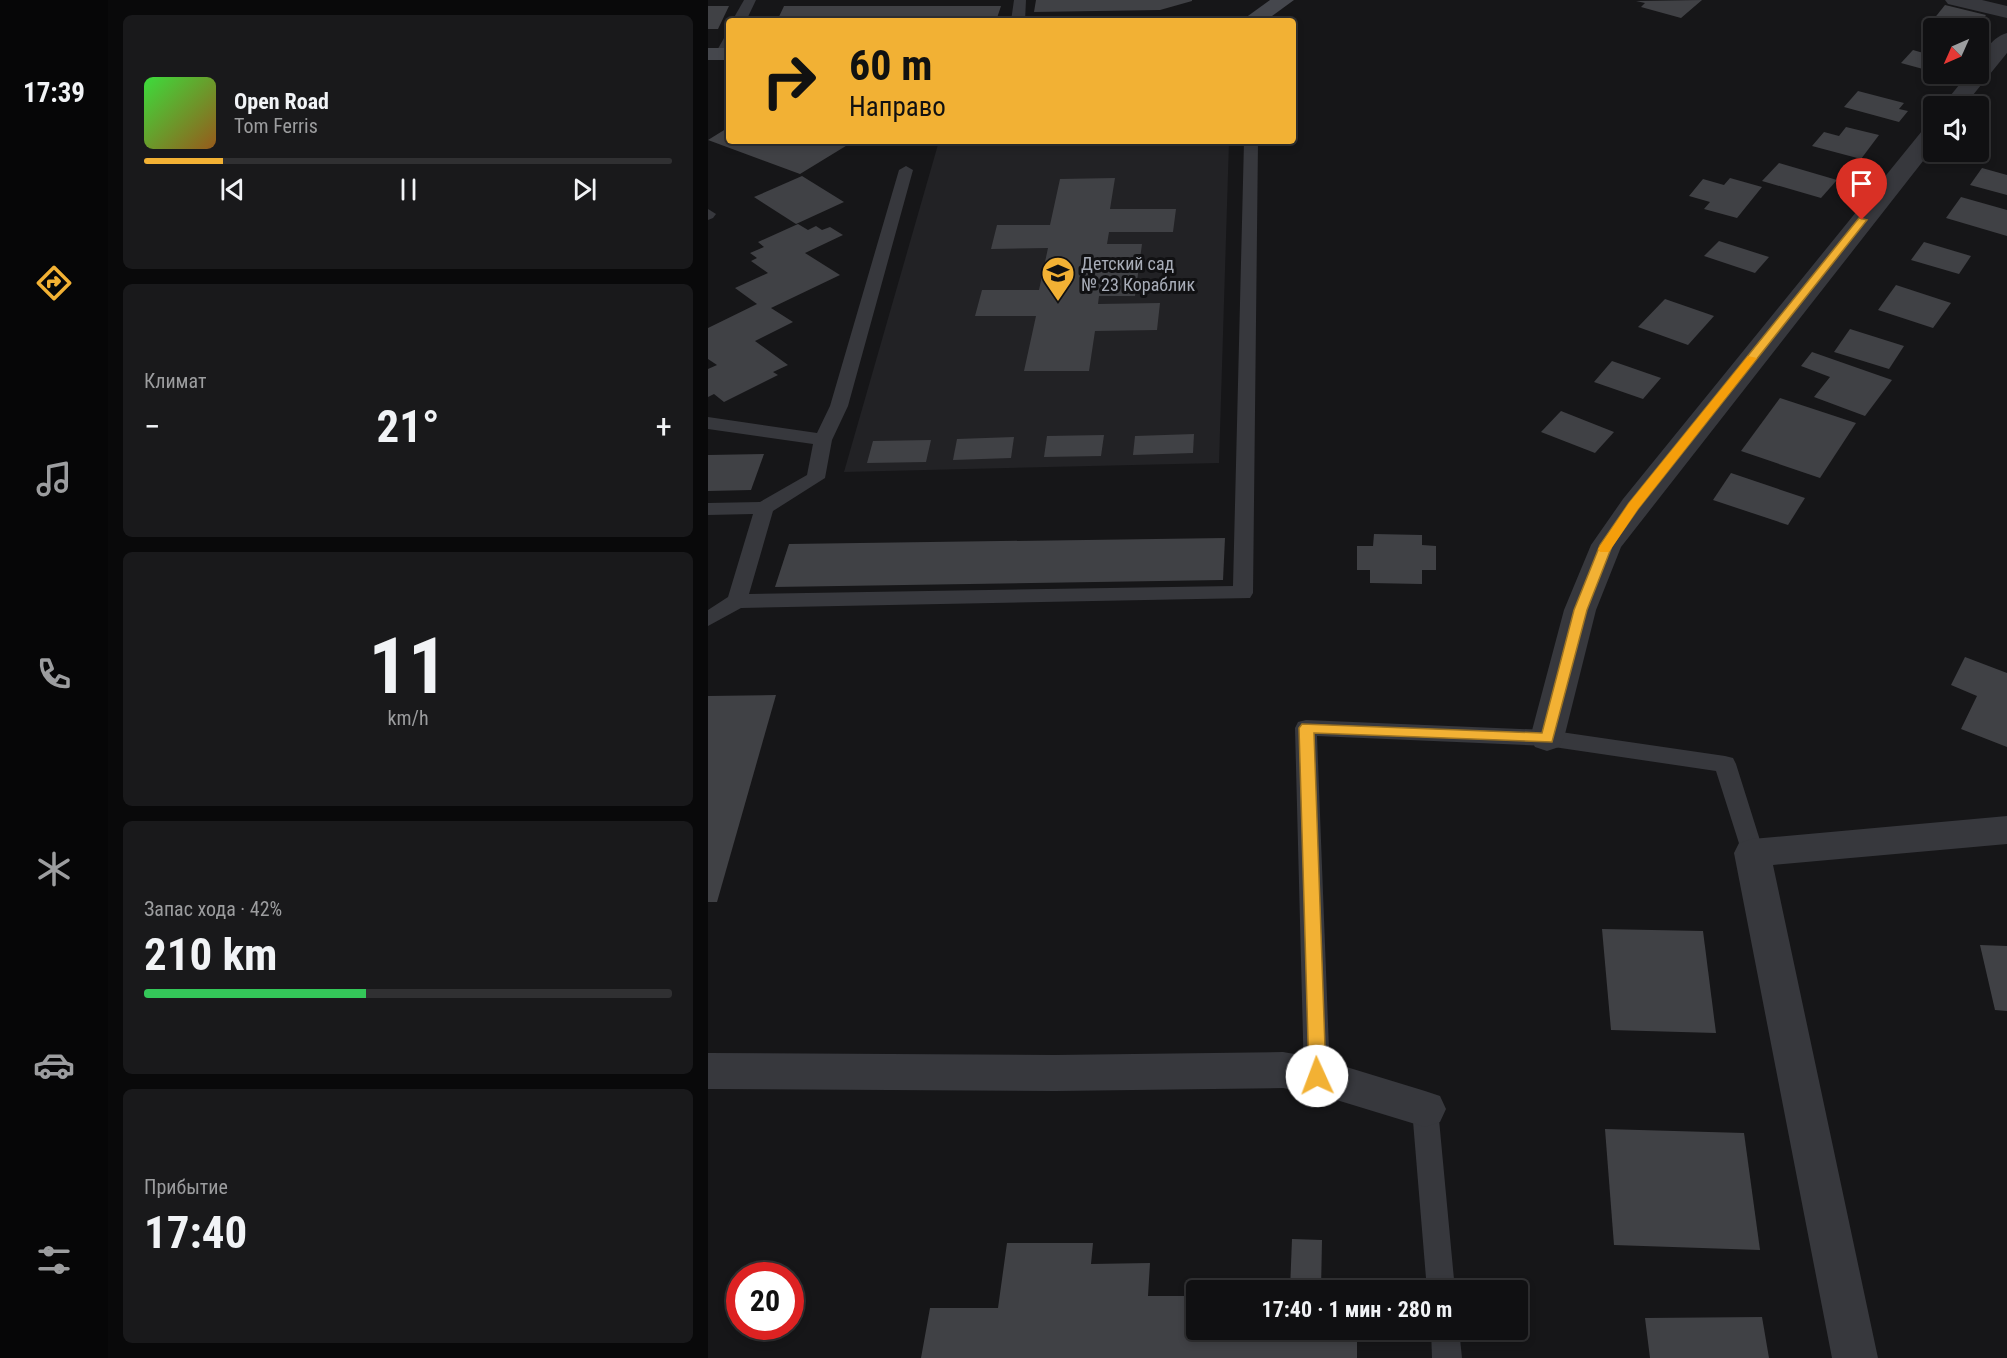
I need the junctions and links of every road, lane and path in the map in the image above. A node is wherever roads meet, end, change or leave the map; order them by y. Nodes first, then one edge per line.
1 (750, 0) edge
2 (1020, 0) edge
3 (1284, 0) edge
4 (1955, 0) edge
5 (2007, 12) edge
6 (741, 18) edge
7 (1018, 18) edge
8 (1257, 18) edge
9 (2007, 39) edge
10 (1961, 96) edge
11 (1251, 144) edge
12 (1923, 145) edge
13 (906, 170) dead end
14 (708, 423) edge
15 (822, 440) junction
16 (764, 508) junction
17 (708, 509) edge
18 (737, 601) junction
19 (708, 619) edge
20 (1547, 738) junction
21 (2007, 830) edge
22 (1752, 853) junction
23 (708, 1071) edge
24 (1317, 1076) junction
25 (1425, 1109) joint
26 (1440, 1280) edge
27 (1446, 1340) edge
28 (1448, 1358) edge
29 (1855, 1358) edge

1 - 6 lane
2 - 7 lane
3 - 8 main road
4 - 5 street
9 - 10 street
11 - 18 lane
12 - 20 street
13 - 15 lane
14 - 15 lane
15 - 16 lane
16 - 17 lane
16 - 18 lane
18 - 19 lane
20 - 22 lane
20 - 24 lane
21 - 22 street
22 - 29 street
23 - 24 street
24 - 25 street
25 - 26 lane
27 - 28 lane

